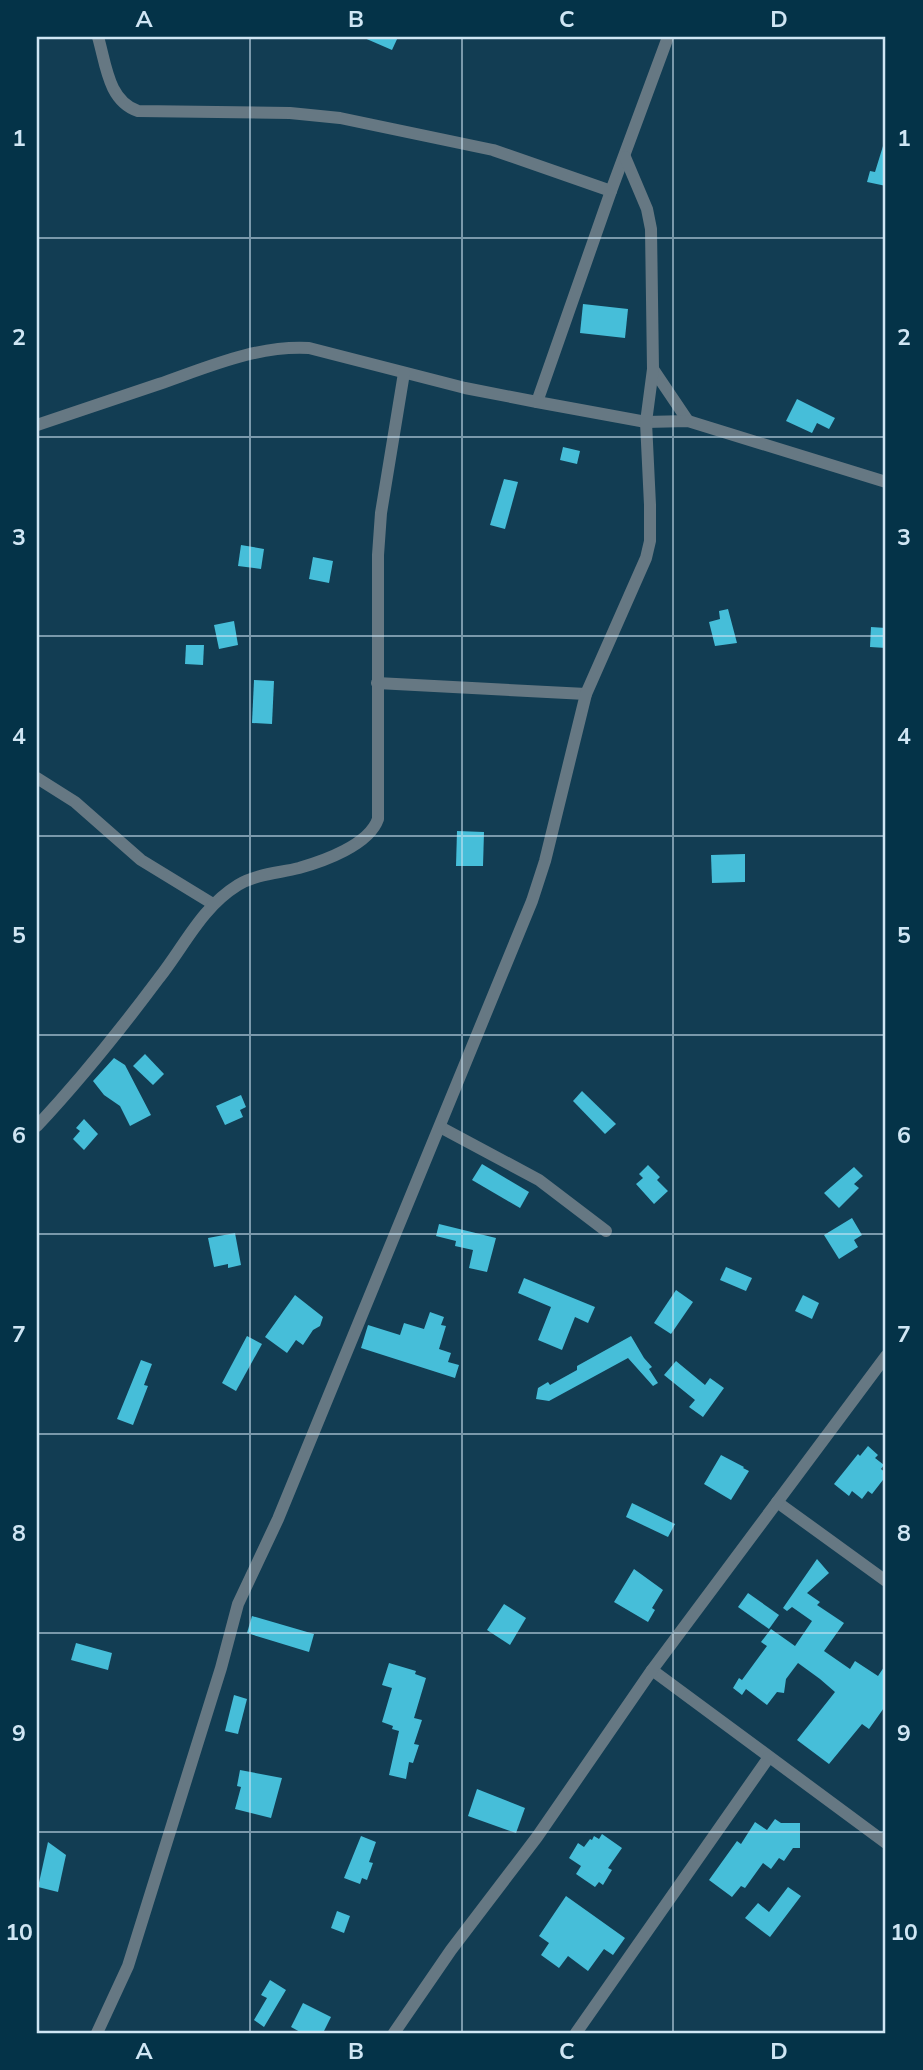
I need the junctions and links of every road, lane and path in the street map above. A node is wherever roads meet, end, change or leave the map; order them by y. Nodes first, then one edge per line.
1 (98, 37) edge
2 (668, 37) edge
3 (625, 157) junction
4 (611, 191) junction
5 (653, 369) junction
6 (404, 373) junction
7 (537, 402) junction
8 (688, 421) junction
9 (646, 422) junction
10 (37, 425) edge
11 (886, 482) edge
12 (377, 683) junction
13 (586, 694) junction
14 (37, 778) edge
15 (213, 904) junction
16 (37, 1126) edge
17 (440, 1127) junction
18 (606, 1231) dead end
19 (886, 1356) edge
20 (777, 1502) junction
21 (886, 1581) edge
22 (652, 1670) junction
23 (771, 1759) junction
24 (886, 1843) edge
25 (97, 2033) edge
26 (394, 2033) edge
27 (577, 2033) edge

1 - 4 street
2 - 3 street
3 - 4 street
3 - 5 street
4 - 7 street
5 - 8 street
5 - 9 street
6 - 7 street
6 - 10 street
6 - 12 street
7 - 9 street
8 - 9 street
8 - 11 street
9 - 13 street
12 - 13 street
12 - 15 street
13 - 17 street
14 - 15 street
15 - 16 street
17 - 18 street
17 - 25 street
19 - 20 street
20 - 21 street
20 - 22 street
22 - 23 street
22 - 26 street
23 - 24 street
23 - 27 street

